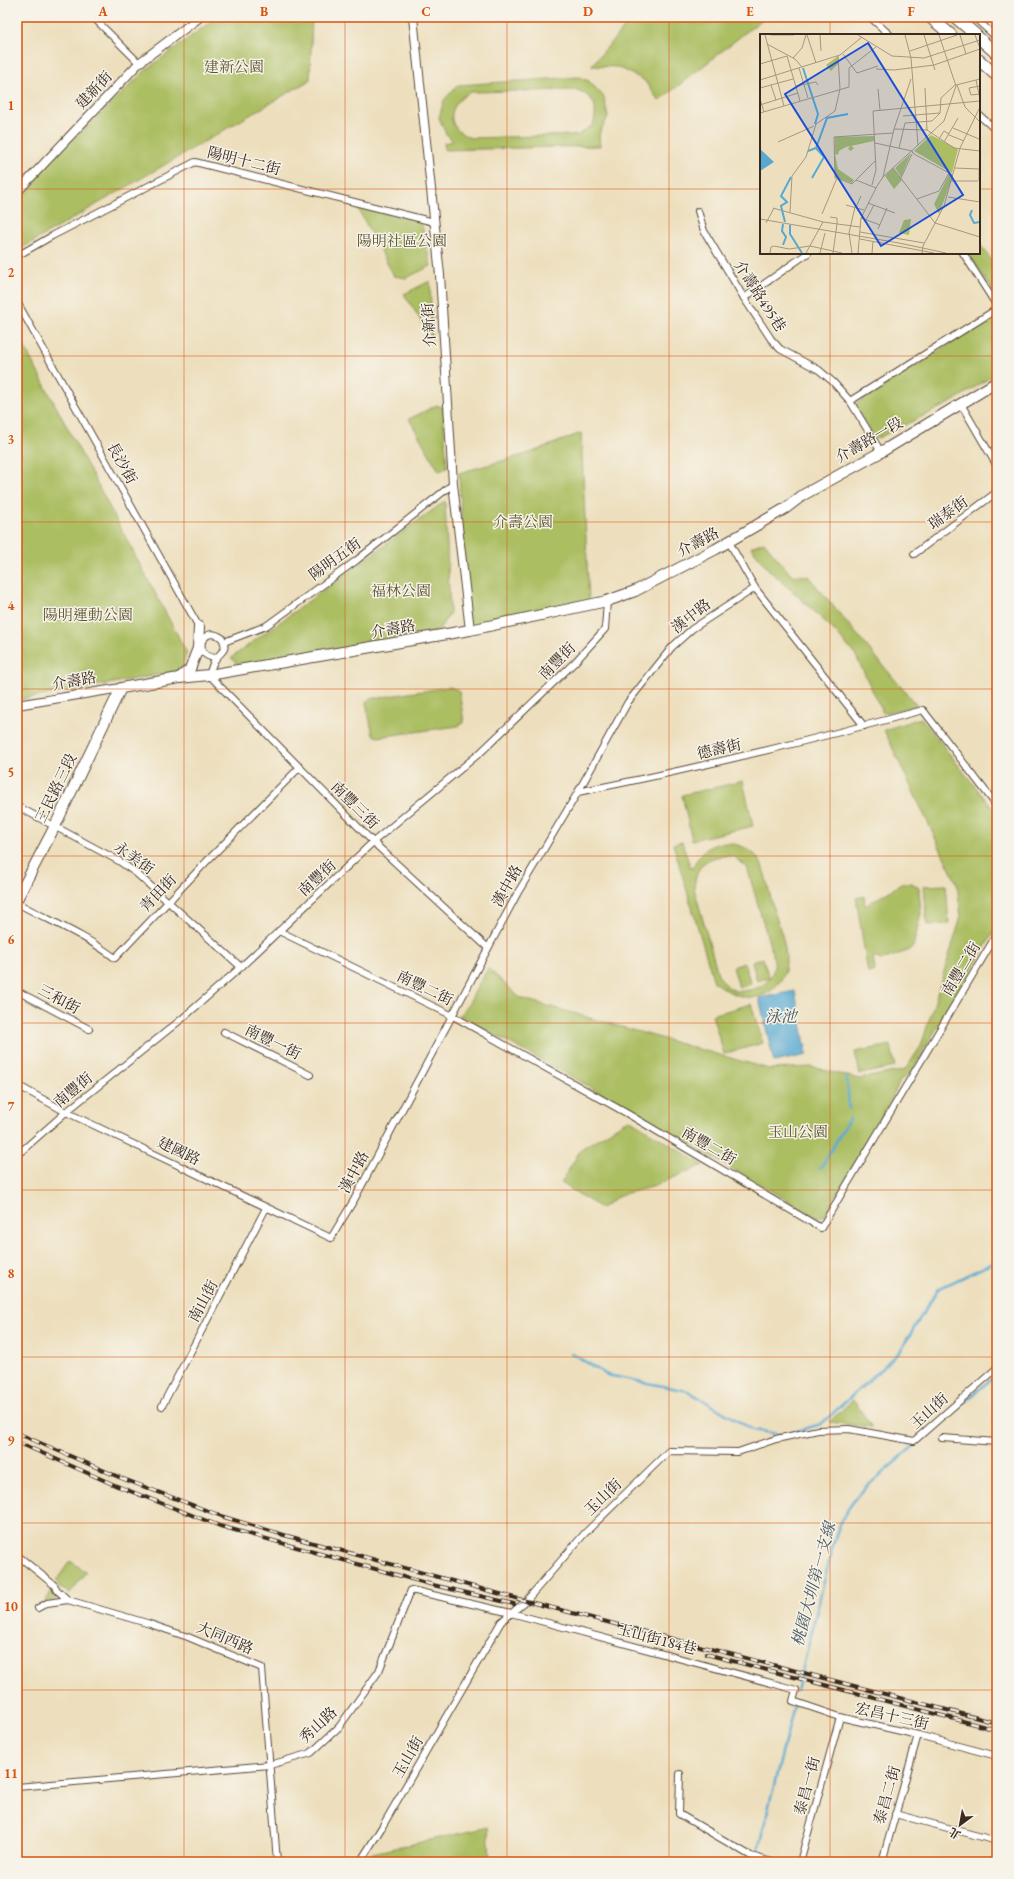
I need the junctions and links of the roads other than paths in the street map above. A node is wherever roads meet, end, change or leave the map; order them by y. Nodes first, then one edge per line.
1 (94, 17) edge
2 (200, 17) edge
3 (413, 17) edge
4 (870, 17) edge
5 (930, 17) edge
6 (956, 17) edge
7 (974, 17) edge
8 (889, 34) edge
9 (950, 34) edge
10 (975, 34) edge
11 (997, 38) edge
12 (980, 39) edge
13 (997, 54) edge
14 (980, 61) edge
15 (139, 63) junction
16 (997, 76) edge
17 (980, 116) edge
18 (997, 131) edge
19 (18, 189) edge
20 (698, 211) dead end
21 (434, 222) junction
22 (807, 254) edge
23 (964, 254) edge
24 (17, 256) edge
25 (744, 298) junction
26 (17, 302) edge
27 (997, 308) edge
28 (997, 382) edge
29 (850, 401) junction
30 (961, 404) junction
31 (880, 452) junction
32 (997, 466) edge
33 (453, 484) junction
34 (997, 492) edge
35 (757, 525) joint
36 (729, 542) junction
37 (914, 554) dead end
38 (755, 588) junction
39 (607, 601) junction
40 (199, 627) junction
41 (470, 630) junction
42 (205, 637) junction
43 (224, 642) junction
44 (216, 658) junction
45 (209, 675) junction
46 (180, 678) junction
47 (121, 688) junction
48 (17, 706) edge
49 (864, 726) junction
50 (300, 767) junction
51 (578, 792) junction
52 (17, 806) edge
53 (997, 806) edge
54 (54, 826) junction
55 (373, 842) junction
56 (17, 899) edge
57 (168, 902) junction
58 (17, 903) edge
59 (279, 931) junction
60 (997, 934) edge
61 (488, 948) junction
62 (241, 967) junction
63 (17, 991) edge
64 (453, 1016) junction
65 (89, 1030) dead end
66 (224, 1032) dead end
67 (310, 1075) dead end
68 (17, 1085) edge
69 (66, 1112) junction
70 (17, 1155) edge
71 (266, 1208) junction
72 (331, 1238) joint
73 (997, 1368) edge
74 (162, 1406) dead end
75 (942, 1438) dead end
76 (997, 1442) edge
77 (17, 1555) edge
78 (68, 1600) junction
79 (38, 1608) dead end
80 (511, 1613) junction
81 (796, 1690) joint
82 (840, 1717) junction
83 (918, 1734) junction
84 (997, 1756) edge
85 (270, 1765) junction
86 (680, 1774) dead end
87 (17, 1787) edge
88 (895, 1814) junction
89 (997, 1841) edge
90 (277, 1862) edge
91 (360, 1862) edge
92 (772, 1862) edge
93 (800, 1862) edge
94 (882, 1862) edge

1 - 15 street
2 - 15 street, 建新街
3 - 21 street, 介新街
4 - 8 street
5 - 9 highway
6 - 10 highway
7 - 11 street
12 - 13 highway
14 - 16 highway
15 - 19 street, 建新街
17 - 18 street
20 - 25 street, 介壽路495巷
21 - 24 street, 陽明十二街
21 - 33 street, 介新街
22 - 25 street
23 - 27 street
25 - 29 street, 介壽路495巷
26 - 40 street, 長沙街
27 - 29 street
28 - 30 main road, 介壽路一段
29 - 31 street, 介壽路495巷
30 - 31 main road, 介壽路一段
30 - 32 street
31 - 35 main road, 介壽路一段
33 - 41 street, 介新街
33 - 43 street, 陽明五街
34 - 37 street, 瑞泰街
35 - 36 main road, 介壽路
36 - 38 street
36 - 39 main road, 介壽路
38 - 49 street
38 - 51 street, 漢中路
39 - 41 main road, 介壽路
39 - 55 street, 南豐街
40 - 42 street, 長沙街
40 - 46 main road
41 - 45 main road, 介壽路
42 - 43 street
42 - 44 street
43 - 44 street
44 - 45 street
45 - 46 main road, 介壽路
45 - 50 street, 南豐三街
46 - 47 main road, 介壽路
47 - 48 street, 介壽路
47 - 54 main road, 三民路三段
49 - 51 street, 德壽街
49 - 53 street, 德壽街
50 - 55 street, 南豐三街
50 - 57 street, 青田街
51 - 61 street, 漢中路
52 - 54 street, 永美街
54 - 56 main road, 三民路三段
54 - 57 street, 永美街
55 - 59 street, 南豐街
55 - 61 street, 南豐三街
57 - 58 street, 青田街
57 - 62 street, 永美街
59 - 62 street, 南豐街
59 - 64 street, 南豐二街
60 - 64 street, 南豐二街
61 - 64 street, 漢中路
62 - 69 street, 南豐街
63 - 65 street, 三和街
64 - 72 street, 漢中路
66 - 67 street, 南豐一街
68 - 69 street, 建國路
69 - 70 street, 南豐街
69 - 71 street, 建國路
71 - 72 street, 建國路
71 - 74 street, 南山街
73 - 80 street, 玉山街
75 - 76 street
77 - 78 street
78 - 79 street, 大同西路
78 - 85 street, 大同西路
80 - 81 street, 玉山街184巷
80 - 85 street, 秀山路
80 - 91 street, 玉山街
81 - 82 street, 宏昌十三街
82 - 83 street, 宏昌十三街
82 - 93 street, 泰昌一街
83 - 84 street, 宏昌十三街
83 - 88 street, 泰昌二街
85 - 87 street, 秀山路
85 - 90 street, 大同西路
86 - 92 street
88 - 89 street
88 - 94 street, 泰昌二街

